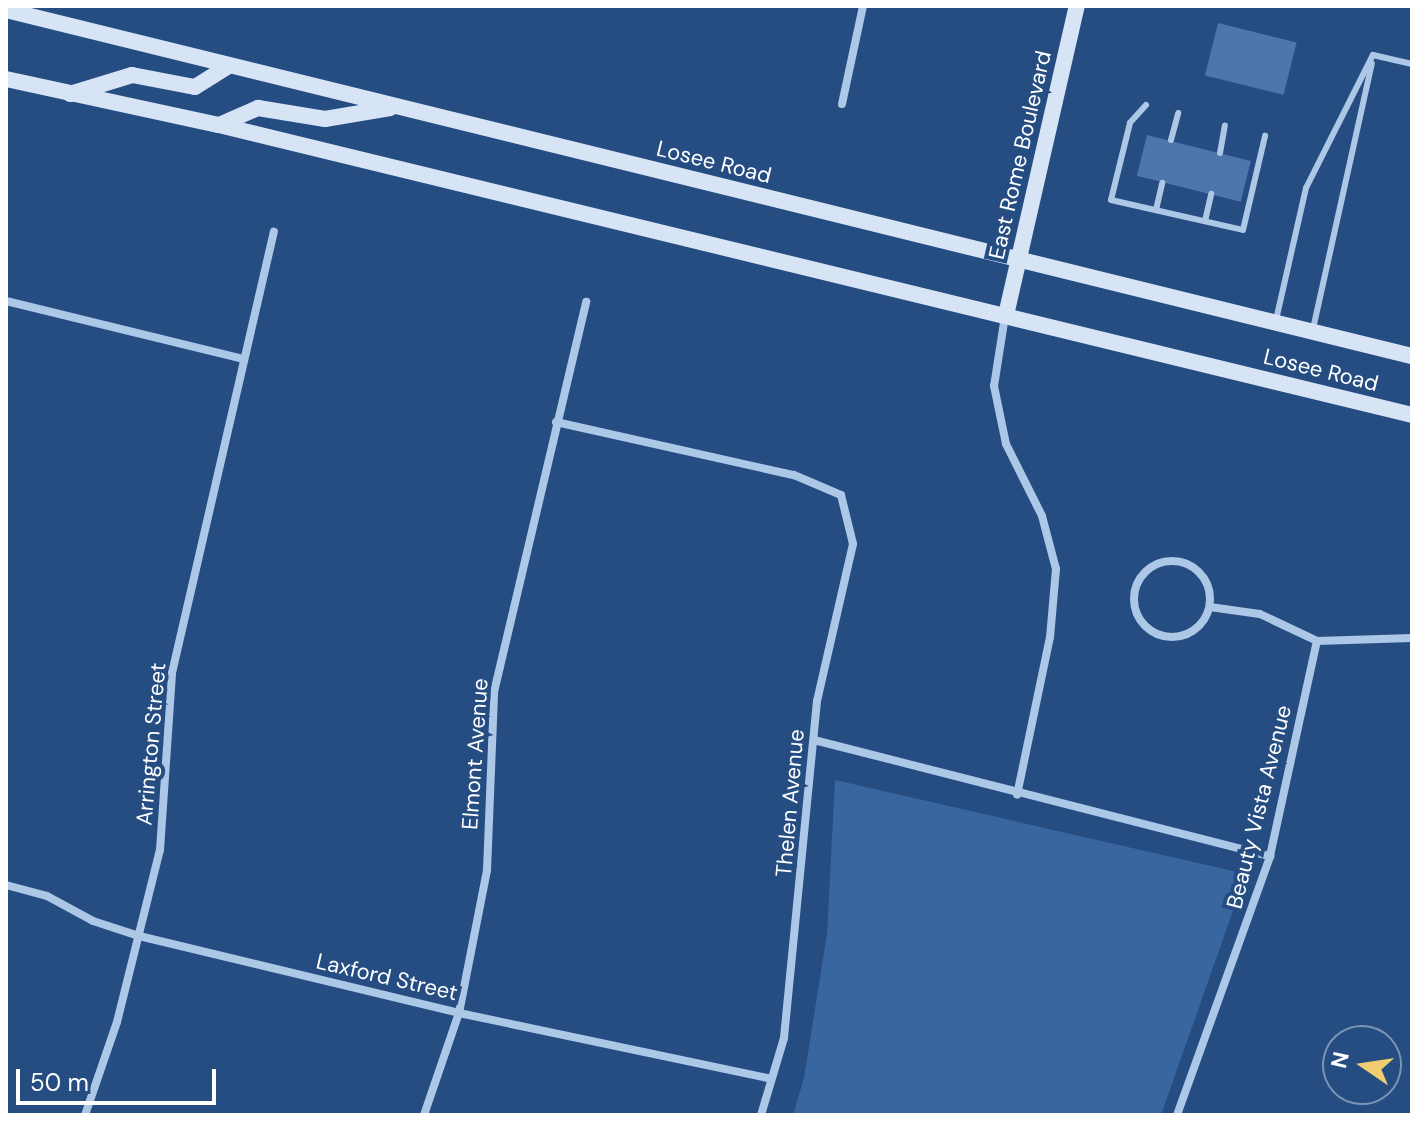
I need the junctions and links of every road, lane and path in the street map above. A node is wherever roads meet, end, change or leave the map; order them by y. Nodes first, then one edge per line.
1 (863, 6) edge
2 (1077, 6) edge
3 (6, 10) edge
4 (1373, 55) junction
5 (1412, 64) edge
6 (229, 66) junction
7 (6, 79) edge
8 (69, 94) junction
9 (842, 104) dead end
10 (1146, 105) dead end
11 (396, 107) junction
12 (1178, 113) dead end
13 (219, 125) junction
14 (1225, 125) dead end
15 (1265, 136) dead end
16 (1171, 140) dead end
17 (1220, 153) dead end
18 (1162, 183) dead end
19 (1211, 194) dead end
20 (1156, 210) junction
21 (1205, 221) junction
22 (274, 232) dead end
23 (1017, 259) junction
24 (6, 301) edge
25 (586, 302) dead end
26 (1006, 315) junction
27 (1275, 322) junction
28 (1312, 332) junction
29 (1412, 356) edge
30 (244, 359) junction
31 (1412, 415) edge
32 (556, 422) junction
33 (1210, 607) junction
34 (1412, 638) edge
35 (1317, 641) junction
36 (814, 740) junction
37 (1017, 795) junction
38 (1270, 856) junction
39 (6, 885) edge
40 (139, 936) junction
41 (459, 1013) junction
42 (768, 1078) junction
43 (85, 1115) edge
44 (424, 1115) edge
45 (761, 1115) edge
46 (1177, 1115) edge

1 - 9 street
2 - 23 main road, East Rome Boulevard
3 - 6 main road, Losee Road
4 - 5 lane
4 - 27 lane
4 - 28 lane
6 - 8 main road
6 - 11 main road, Losee Road
7 - 8 main road, Losee Road
8 - 13 main road, Losee Road
10 - 20 lane
11 - 13 main road
11 - 23 main road, Losee Road
12 - 16 lane
13 - 26 main road, Losee Road
14 - 17 lane
15 - 21 lane
18 - 20 lane
19 - 21 lane
20 - 21 lane
22 - 30 street, Arrington Street
23 - 26 main road, East Rome Boulevard
23 - 27 main road, Losee Road
24 - 30 street
25 - 32 street, Elmont Avenue
26 - 31 main road, Losee Road
26 - 37 street
27 - 28 main road, Losee Road
28 - 29 main road, Losee Road
30 - 40 street, Arrington Street
32 - 36 street, Thelen Avenue
32 - 41 street, Elmont Avenue
33 - 33 street
33 - 35 street
34 - 35 street
35 - 38 street, Beauty Vista Avenue
36 - 37 street
36 - 42 street, Thelen Avenue
37 - 38 street
38 - 46 street, Beauty Vista Avenue
39 - 40 street, Laxford Street
40 - 41 street, Laxford Street
40 - 43 street, Arrington Street
41 - 42 street, Laxford Street
41 - 44 street, Elmont Avenue
42 - 45 street, Thelen Avenue

